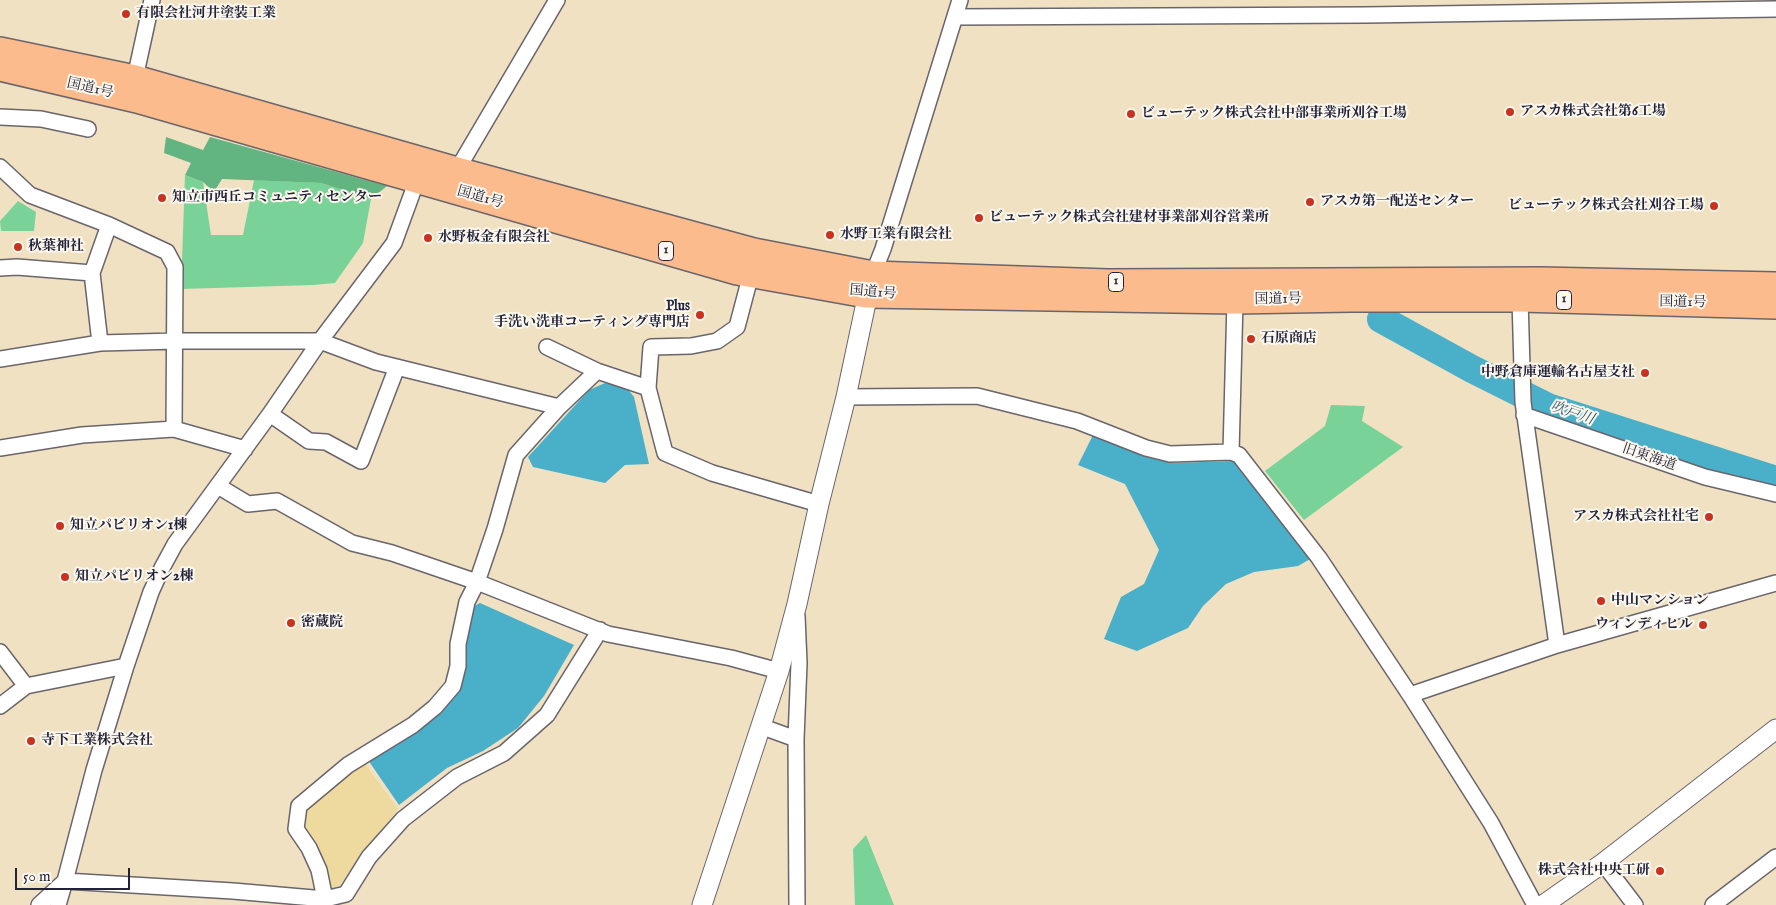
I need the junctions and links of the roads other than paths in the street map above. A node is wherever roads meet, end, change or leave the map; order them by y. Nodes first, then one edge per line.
1 (152, 0) edge
2 (557, 0) edge
3 (960, 0) edge
4 (1365, 7) edge
5 (1776, 9) edge
6 (955, 17) junction
7 (0, 50) edge
8 (0, 68) edge
9 (135, 78) junction
10 (0, 117) edge
11 (88, 129) dead end
12 (457, 170) junction
13 (2, 172) edge
14 (417, 180) junction
15 (110, 225) junction
16 (0, 268) edge
17 (92, 273) junction
18 (751, 274) junction
19 (870, 284) junction
20 (1776, 285) edge
21 (1520, 299) junction
22 (1235, 301) junction
23 (1776, 306) edge
24 (176, 341) junction
25 (320, 341) junction
26 (100, 343) junction
27 (547, 347) dead end
28 (0, 360) edge
29 (397, 367) junction
30 (596, 372) junction
31 (648, 388) junction
32 (846, 397) junction
33 (558, 407) junction
34 (1524, 408) junction
35 (270, 414) junction
36 (174, 430) junction
37 (0, 448) edge
38 (245, 450) junction
39 (1231, 452) junction
40 (218, 486) junction
41 (1776, 494) edge
42 (819, 504) junction
43 (477, 582) junction
44 (1776, 583) edge
45 (797, 604) junction
46 (600, 630) junction
47 (1558, 645) junction
48 (0, 652) edge
49 (126, 666) junction
50 (779, 671) junction
51 (26, 686) junction
52 (1410, 695) junction
53 (0, 706) edge
54 (760, 726) junction
55 (1776, 729) edge
56 (796, 739) junction
57 (1776, 857) edge
58 (1602, 862) junction
59 (65, 882) junction
60 (325, 899) junction
61 (39, 905) edge
62 (58, 905) edge
63 (702, 905) edge
64 (796, 905) edge
65 (1535, 905) edge
66 (1543, 905) edge
67 (1635, 905) edge
68 (1713, 905) edge

1 - 9 street
2 - 12 street
3 - 6 street
4 - 5 street
4 - 6 street
6 - 19 street
7 - 9 highway, 国道1号 / 1
8 - 14 highway, 国道1号 / 1
9 - 12 highway, 国道1号 / 1
10 - 11 street
12 - 19 highway, 国道1号 / 1
13 - 15 street
14 - 18 highway, 国道1号 / 1
14 - 25 street
15 - 17 street
15 - 24 street
16 - 17 street
17 - 26 street
18 - 19 highway, 国道1号 / 1
18 - 31 street
19 - 20 highway, 国道1号 / 1
19 - 22 highway, 国道1号 / 1
19 - 32 street
21 - 22 highway, 国道1号 / 1
21 - 23 highway, 国道1号 / 1
21 - 34 street
22 - 39 street
24 - 25 street
24 - 26 street
24 - 36 street
25 - 29 street
25 - 35 street
26 - 28 street
27 - 30 street
29 - 33 street
29 - 35 street
30 - 31 street
30 - 33 street
31 - 42 street
32 - 39 street
32 - 42 street
33 - 43 street
34 - 41 street, 旧東海道
34 - 47 street
35 - 38 street
36 - 37 street
36 - 38 street
38 - 40 street
39 - 52 street
40 - 43 street
40 - 49 street
42 - 45 street
43 - 46 street
43 - 60 street
44 - 47 street
45 - 50 street
45 - 56 street
46 - 50 street
46 - 60 street
47 - 52 street
48 - 51 street
49 - 51 street
49 - 59 street
50 - 54 street
51 - 53 street
52 - 65 street
54 - 56 street
54 - 63 street
55 - 58 street
56 - 64 street
57 - 68 street
58 - 66 street
58 - 67 street
59 - 60 street
59 - 61 street
59 - 62 street

